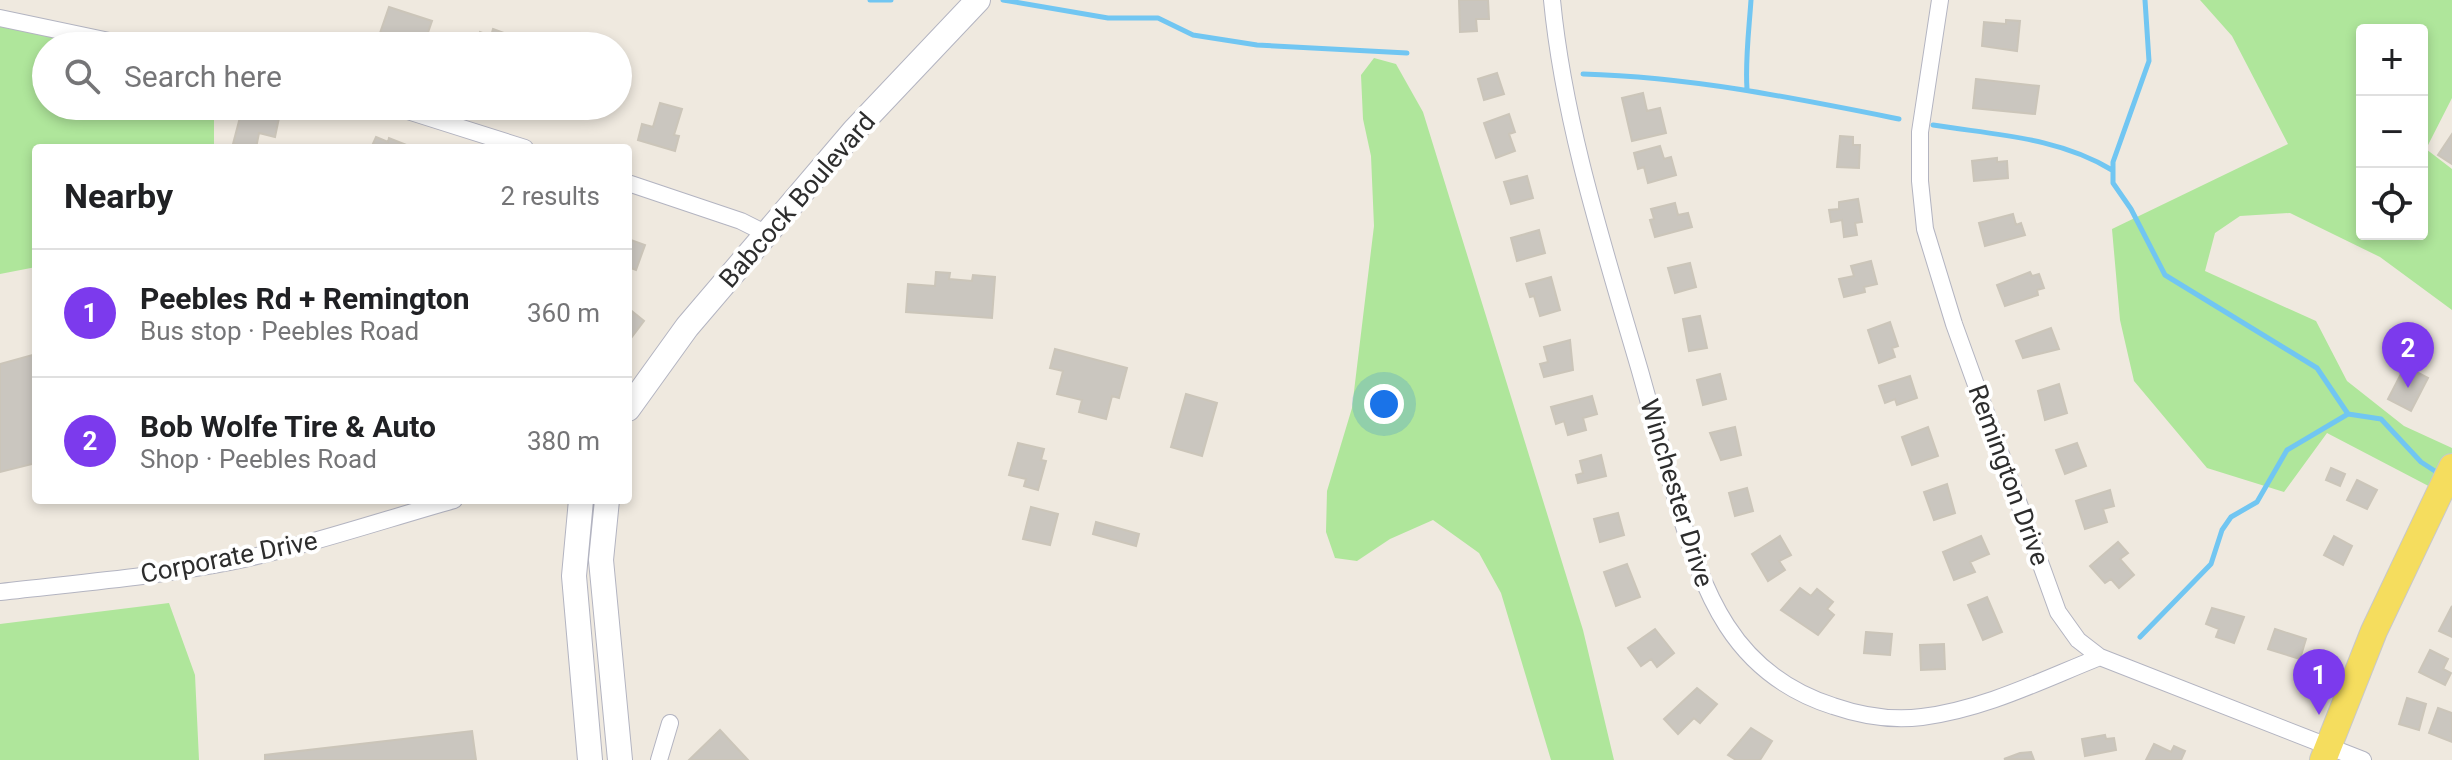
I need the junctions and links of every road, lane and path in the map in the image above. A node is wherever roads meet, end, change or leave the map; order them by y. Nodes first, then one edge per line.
1 (978, 0) edge
2 (1552, 0) edge
3 (1940, 0) edge
4 (0, 18) edge
5 (66, 32) edge
6 (436, 120) edge
7 (512, 144) edge
8 (632, 184) edge
9 (767, 234) junction
10 (632, 403) edge
11 (2448, 476) edge
12 (441, 504) edge
13 (607, 504) edge
14 (579, 512) edge
15 (0, 592) edge
16 (2100, 657) junction
17 (670, 723) dead end
18 (2326, 753) edge
19 (590, 760) edge
20 (620, 760) edge
21 (659, 760) edge
22 (2363, 760) edge

1 - 9 street, Babcock Boulevard
2 - 16 street, Winchester Drive
3 - 16 street, Remington Drive
4 - 5 street
6 - 7 street
8 - 9 street
9 - 10 street, Babcock Boulevard
11 - 18 main road
12 - 15 street, Corporate Drive
13 - 20 street
14 - 19 street
16 - 18 street, Remington Drive
17 - 21 street
18 - 22 street, Remington Drive

